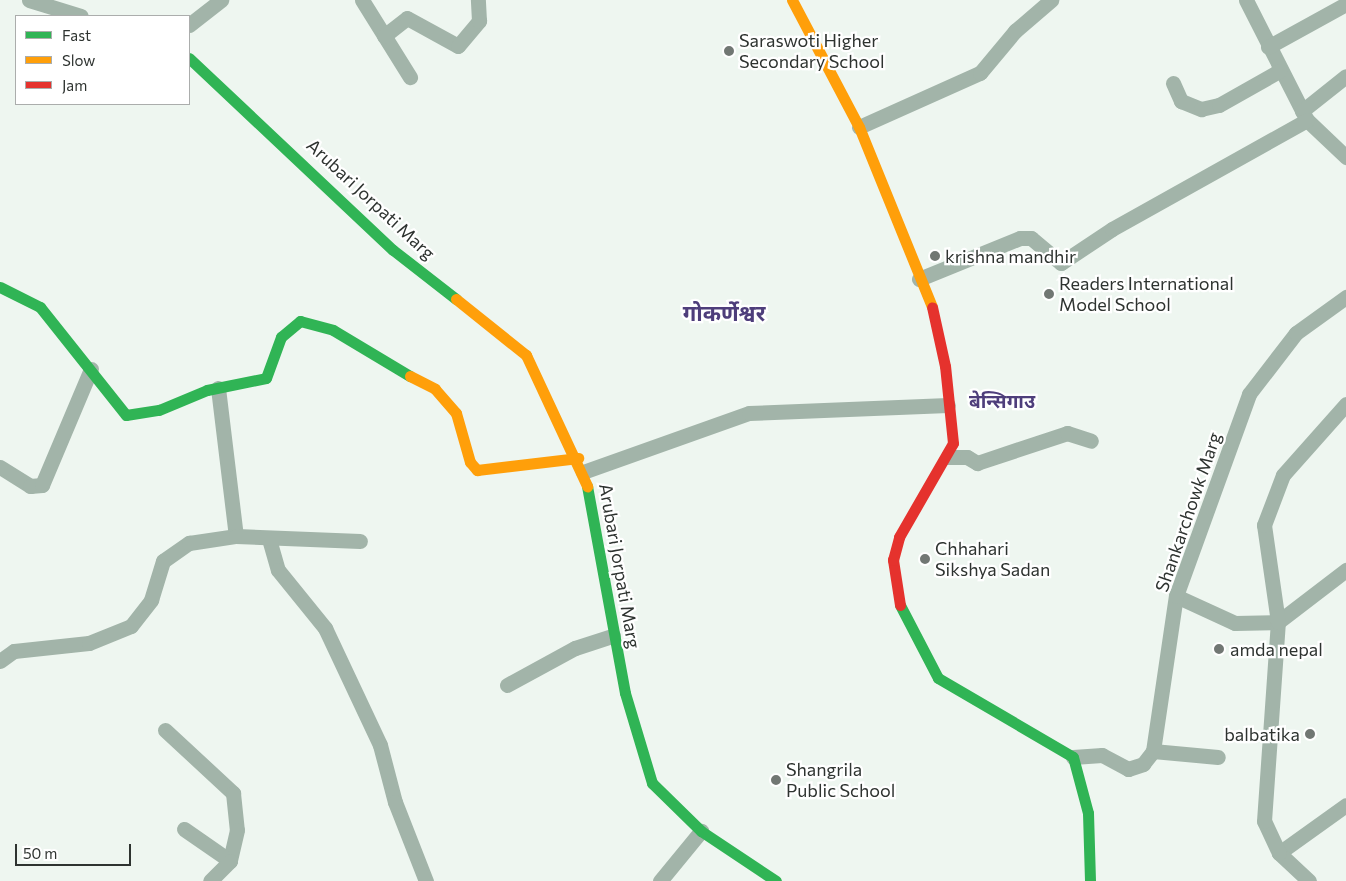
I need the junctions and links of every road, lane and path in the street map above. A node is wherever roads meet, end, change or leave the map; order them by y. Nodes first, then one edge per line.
1 (29, 0) edge
2 (221, 0) edge
3 (362, 0) edge
4 (478, 0) edge
5 (792, 0) edge
6 (1051, 0) edge
7 (1246, 0) edge
8 (1346, 4) edge
9 (78, 15) edge
10 (190, 25) edge
11 (384, 36) junction
12 (1268, 47) junction
13 (190, 59) edge
14 (1279, 71) junction
15 (1346, 76) edge
16 (410, 77) dead end
17 (1173, 84) dead end
18 (1304, 116) junction
19 (859, 127) junction
20 (1346, 157) edge
21 (919, 279) junction
22 (0, 287) edge
23 (1346, 296) edge
24 (90, 369) junction
25 (218, 388) junction
26 (1346, 404) edge
27 (948, 405) junction
28 (1091, 441) dead end
29 (948, 457) junction
30 (578, 458) junction
31 (0, 467) edge
32 (583, 472) junction
33 (236, 536) junction
34 (268, 539) junction
35 (360, 541) dead end
36 (1346, 570) edge
37 (1176, 596) junction
38 (1278, 622) junction
39 (613, 636) junction
40 (0, 661) edge
41 (507, 685) dead end
42 (165, 730) dead end
43 (1153, 751) junction
44 (1073, 757) junction
45 (1218, 757) dead end
46 (1346, 804) edge
47 (184, 829) dead end
48 (701, 832) junction
49 (1280, 853) junction
50 (230, 861) junction
51 (210, 881) edge
52 (426, 881) edge
53 (660, 881) edge
54 (776, 881) edge
55 (1090, 881) edge
56 (1309, 881) edge

1 - 9 street
2 - 10 street
3 - 11 street
4 - 11 street
5 - 19 street
6 - 19 street
7 - 12 street
8 - 12 street
11 - 16 street
12 - 14 street
13 - 30 street, Arubari Jorpati Marg
14 - 17 street
14 - 18 street
15 - 18 street
18 - 20 street
18 - 21 street
19 - 21 street
21 - 27 street
22 - 24 street
23 - 37 street, Shankarchowk Marg
24 - 25 street
24 - 31 street
25 - 30 street
25 - 33 street
26 - 38 street
27 - 29 street
27 - 32 street
28 - 29 street
29 - 44 street
30 - 32 street, Arubari Jorpati Marg
32 - 39 street, Arubari Jorpati Marg
33 - 34 street
33 - 40 street
34 - 35 street
34 - 52 street
36 - 38 street
37 - 38 street
37 - 43 street, Shankarchowk Marg
38 - 49 street
39 - 41 street
39 - 48 street, Arubari Jorpati Marg
42 - 50 street
43 - 44 street
43 - 45 street
44 - 55 street
46 - 49 street
47 - 50 street
48 - 53 street
48 - 54 street, Arubari Jorpati Marg
49 - 56 street
50 - 51 street

